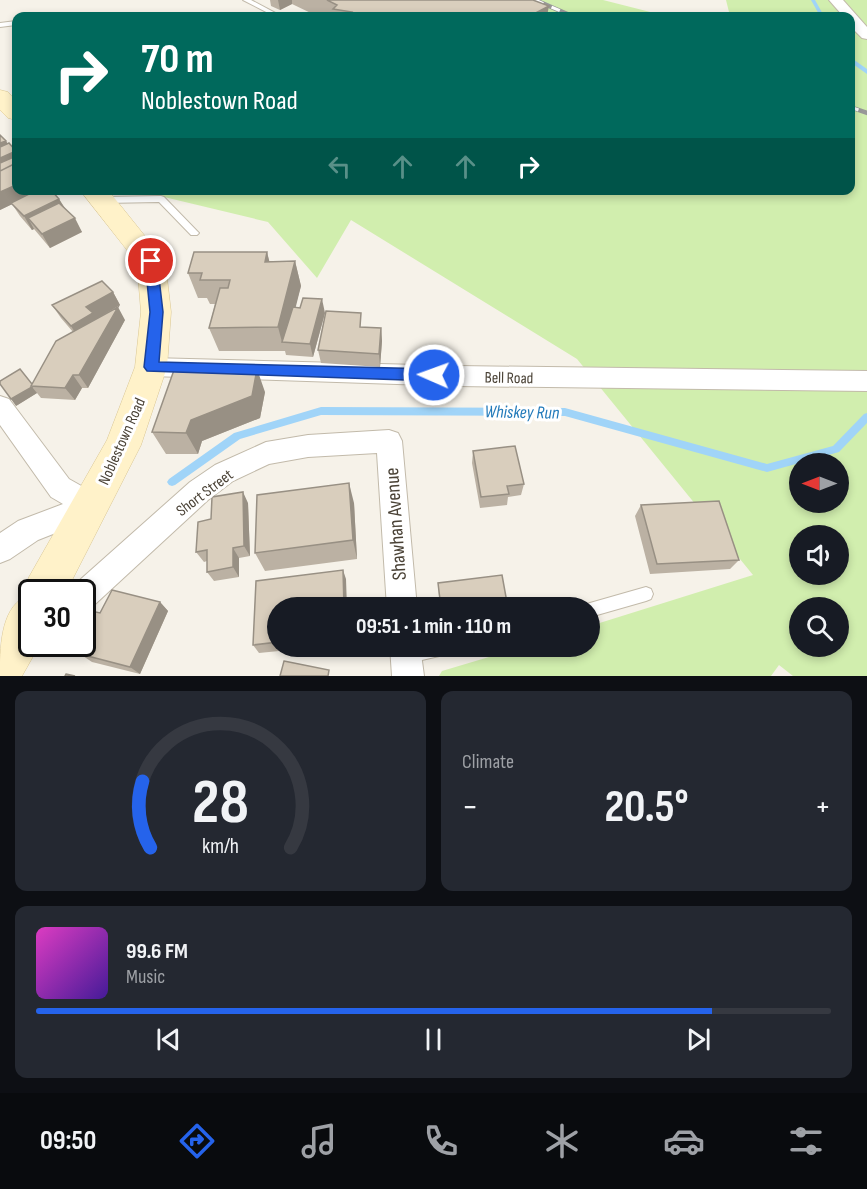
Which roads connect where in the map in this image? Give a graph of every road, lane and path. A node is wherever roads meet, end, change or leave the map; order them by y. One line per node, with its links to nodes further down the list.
1 (246, 0): 3 (lane)
2 (836, 0): 4 (street)
3 (270, 12)
4 (846, 12)
5 (855, 22): 6 (street)
6 (867, 35)
7 (0, 97): 8 (main road)
8 (12, 109)
9 (97, 195): 10 (lane); 11 (main road, Noblestown Road)
10 (194, 233)
11 (152, 367): 12 (street, Bell Road); 15 (main road, Noblestown Road)
12 (867, 381)
13 (0, 406): 15 (street)
14 (389, 441): 18 (street, Short Street); 20 (street, Shawhan Avenue)
15 (91, 506): 16 (street); 17 (main road, Noblestown Road)
16 (0, 549)
17 (51, 579)
18 (96, 584)
19 (646, 594): 21 (lane)
20 (401, 597)
21 (600, 607)
22 (18, 646): 23 (main road)
23 (11, 662)

